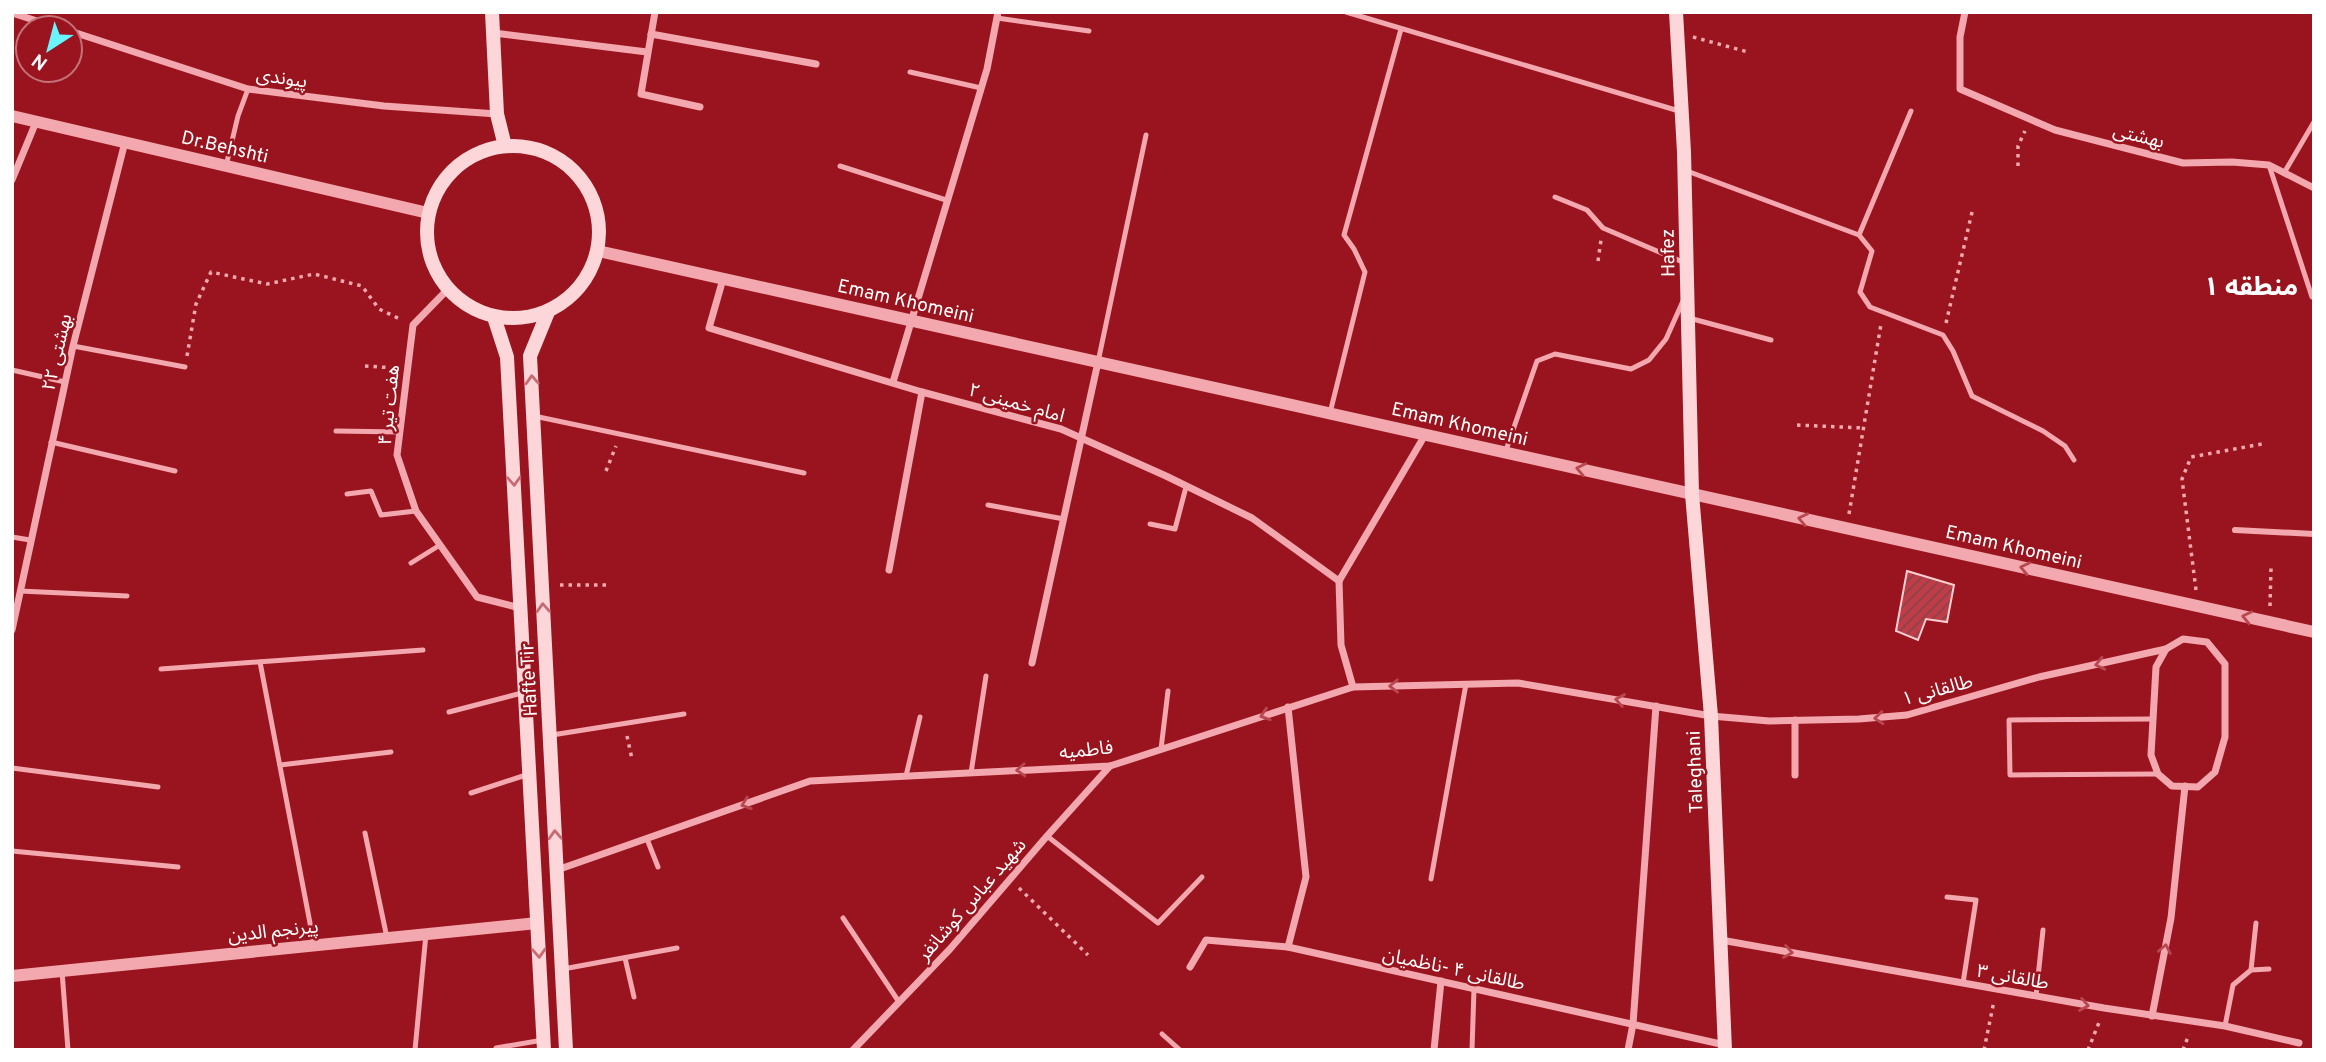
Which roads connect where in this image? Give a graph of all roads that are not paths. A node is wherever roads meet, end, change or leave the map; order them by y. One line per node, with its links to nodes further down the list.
1 (492, 12): 9 (main road)
2 (655, 12): 10 (street)
3 (1346, 12): 7 (lane)
4 (1676, 12): 19 (main road, Hafez)
5 (1965, 12): 27 (street, بهشتی)
6 (998, 15): 8 (lane); 15 (street)
7 (1401, 29): 19 (lane); 56 (lane)
8 (1089, 31)
9 (493, 33): 12 (street); 20 (main road)
10 (651, 34): 12 (street); 13 (street)
11 (84, 36): 16 (street, پیوندی)
12 (647, 52): 17 (street)
13 (816, 64)
14 (909, 72): 15 (lane)
15 (981, 88): 35 (street)
16 (248, 89): 20 (street, پیوندی); 28 (lane)
17 (700, 107)
18 (1911, 111): 37 (lane)
19 (1682, 112): 30 (main road, Hafez)
20 (498, 114): 26 (main road)
21 (12, 116): 22 (street, Dr.Behshti)
22 (36, 122): 25 (street, Dr.Behshti); 32 (street)
23 (2314, 122): 31 (lane)
24 (1146, 135): 50 (lane)
25 (125, 142): 28 (street, Dr.Behshti); 49 (street, بهشتی ۲۲)
26 (505, 146): 36 (main road); 38 (main road)
27 (2269, 165): 31 (street, بهشتی); 43 (lane)
28 (226, 166): 36 (street, Dr.Behshti)
29 (840, 166): 35 (lane)
30 (1684, 169): 37 (lane); 39 (main road, Hafez)
31 (2284, 173): 33 (street, بهشتی)
32 (12, 180)
33 (2314, 188)
34 (1555, 197): 39 (lane)
35 (946, 200): 47 (street)
36 (428, 213): 41 (main road)
37 (1859, 235): 64 (lane)
38 (598, 251): 40 (street, Emam Khomeini); 44 (main road)
39 (1687, 263): 42 (main road, Hafez)
40 (723, 279): 47 (street, Emam Khomeini); 54 (street, امام خمینی ۲)
41 (448, 289): 45 (main road); 59 (street, هفت تیر ۴)
42 (1687, 292): 46 (main road, Hafez); 63 (lane)
43 (2312, 297)
44 (548, 312): 45 (main road); 57 (main road, Hafte Tir, one-way to 44)
45 (494, 317): 84 (main road, Hafte Tir, one-way to 84)
46 (1688, 318): 48 (lane); 69 (main road, Hafez)
47 (911, 321): 50 (street, Emam Khomeini); 54 (street)
48 (1770, 340)
49 (73, 346): 51 (lane); 53 (street, بهشتی ۲۲)
50 (1098, 362): 56 (street, Emam Khomeini); 61 (street)
51 (185, 367)
52 (12, 370): 53 (lane)
53 (65, 382): 62 (street, بهشتی ۲۲)
54 (893, 382): 55 (street, امام خمینی ۲)
55 (922, 392): 61 (street, امام خمینی ۲); 80 (street)
56 (1330, 414): 60 (street, Emam Khomeini)
57 (534, 416): 66 (lane); 105 (main road, Hafte Tir, one-way to 57)
58 (336, 431): 59 (lane)
59 (400, 432): 71 (street, هفت تیر ۴)
60 (1425, 435): 63 (street, Emam Khomeini); 81 (street)
61 (1081, 439): 67 (street, امام خمینی ۲); 72 (street)
62 (51, 442): 65 (lane); 77 (street, بهشتی ۲۲)
63 (1505, 453): 69 (street, Emam Khomeini, one-way to 63)
64 (2074, 460)
65 (174, 471)
66 (804, 473)
67 (1186, 487): 73 (lane); 81 (street, امام خمینی ۲)
68 (347, 494): 71 (lane)
69 (1692, 494): 86 (street, Emam Khomeini, one-way to 69); 101 (main road, Taleghani)
70 (988, 505): 72 (lane)
71 (416, 511): 78 (street, هفت تیر ۴)
72 (1063, 519): 90 (street)
73 (1150, 524)
74 (2235, 530): 75 (street)
75 (2314, 534)
76 (12, 537): 77 (lane)
77 (30, 540): 82 (street, بهشتی ۲۲)
78 (440, 545): 79 (lane); 84 (street, هفت تیر ۴)
79 (411, 563)
80 (889, 570)
81 (1339, 581): 94 (street)
82 (20, 591): 83 (lane); 85 (street, بهشتی ۲۲)
83 (127, 596)
84 (520, 608): 96 (main road, Hafte Tir)
85 (12, 630)
86 (2314, 632)
87 (2166, 649): 103 (street); 104 (street, طالقانی ۱, one-way to 104); 116 (street, طالقانی ۱)
88 (423, 650): 89 (lane)
89 (260, 662): 91 (lane); 108 (lane)
90 (1032, 663)
91 (161, 669)
92 (986, 676): 111 (lane)
93 (1466, 684): 94 (street, فاطمیه, one-way to 94); 97 (street, طالقانی ۱, one-way to 93); 127 (lane)
94 (1353, 687): 98 (street, فاطمیه)
95 (1168, 691): 106 (lane)
96 (525, 692): 99 (lane); 112 (main road, Hafte Tir)
97 (1656, 706): 101 (street, طالقانی ۱); 154 (street)
98 (1288, 707): 106 (street, فاطمیه, one-way to 106); 138 (street)
99 (449, 712)
100 (684, 714): 105 (lane)
101 (1711, 716): 104 (street, طالقانی ۱); 136 (main road, Taleghani)
102 (920, 717): 115 (lane)
103 (2153, 719): 113 (street); 113 (lane)
104 (1795, 720): 114 (street)
105 (550, 735): 125 (main road, Hafte Tir, one-way to 105)
106 (1161, 749): 109 (street, فاطمیه)
107 (391, 752): 108 (lane)
108 (280, 765): 137 (lane)
109 (1110, 766): 111 (street, فاطمیه, one-way to 111); 120 (street, شهید عباس کوشانفر)
110 (12, 768): 117 (lane)
111 (971, 773): 115 (street, فاطمیه)
112 (529, 774): 118 (lane); 131 (main road, Hafte Tir)
113 (2158, 774): 116 (street)
114 (1794, 775)
115 (906, 776): 121 (street, فاطمیه, one-way to 121)
116 (2185, 786): 153 (street, one-way to 116)
117 (158, 787)
118 (471, 793)
119 (365, 833): 135 (lane)
120 (1046, 836): 126 (lane); 152 (street, شهید عباس کوشانفر)
121 (646, 839): 124 (lane); 125 (street, فاطمیه)
122 (12, 851): 123 (lane)
123 (178, 867)
124 (658, 867)
125 (557, 870): 130 (main road, Hafte Tir)
126 (1202, 877)
127 (1431, 879)
128 (1947, 897): 148 (lane)
129 (843, 918): 152 (lane)
130 (559, 920): 131 (main road); 143 (main road, Hafte Tir)
131 (537, 922): 134 (street, پیرنجم الدین); 158 (main road, Hafte Tir, one-way to 158)
132 (2256, 923): 144 (lane)
133 (2043, 930): 150 (lane)
134 (426, 934): 135 (street, پیرنجم الدین); 162 (lane)
135 (387, 938): 137 (street, پیرنجم الدین)
136 (1721, 940): 148 (street, طالقانی ۳, one-way to 148); 159 (main road, Taleghani)
137 (314, 945): 145 (street, پیرنجم الدین)
138 (1288, 947): 141 (street, طالقانی ۴ -ناظمیان); 147 (street, طالقانی ۴ -ناظمیان)
139 (677, 948): 140 (lane)
140 (625, 958): 143 (lane); 151 (lane)
141 (1190, 967)
142 (2269, 969): 144 (lane)
143 (562, 970): 163 (main road, Hafte Tir)
144 (2251, 970): 155 (lane)
145 (62, 971): 146 (street, پیرنجم الدین); 161 (lane)
146 (12, 976)
147 (1441, 981): 149 (street, طالقانی ۴ -ناظمیان); 166 (street)
148 (1963, 983): 150 (street, طالقانی ۳)
149 (1475, 989): 154 (street, طالقانی ۴ -ناظمیان); 167 (lane)
150 (2035, 996): 153 (street, طالقانی ۳, one-way to 153)
151 (634, 998)
152 (900, 1002): 164 (street, شهید عباس کوشانفر)
153 (2152, 1016): 155 (street, طالقانی ۳)
154 (1633, 1024): 159 (street, طالقانی ۴ -ناظمیان); 168 (street)
155 (2225, 1027): 157 (street, طالقانی ۳)
156 (1163, 1034): 165 (lane)
157 (2299, 1044)
158 (543, 1045): 160 (lane)
159 (1725, 1047)
160 (496, 1048)
161 (68, 1050)
162 (415, 1050)
163 (566, 1050)
164 (853, 1050)
165 (1180, 1050)
166 (1434, 1050)
167 (1472, 1050)
168 (1628, 1050)

